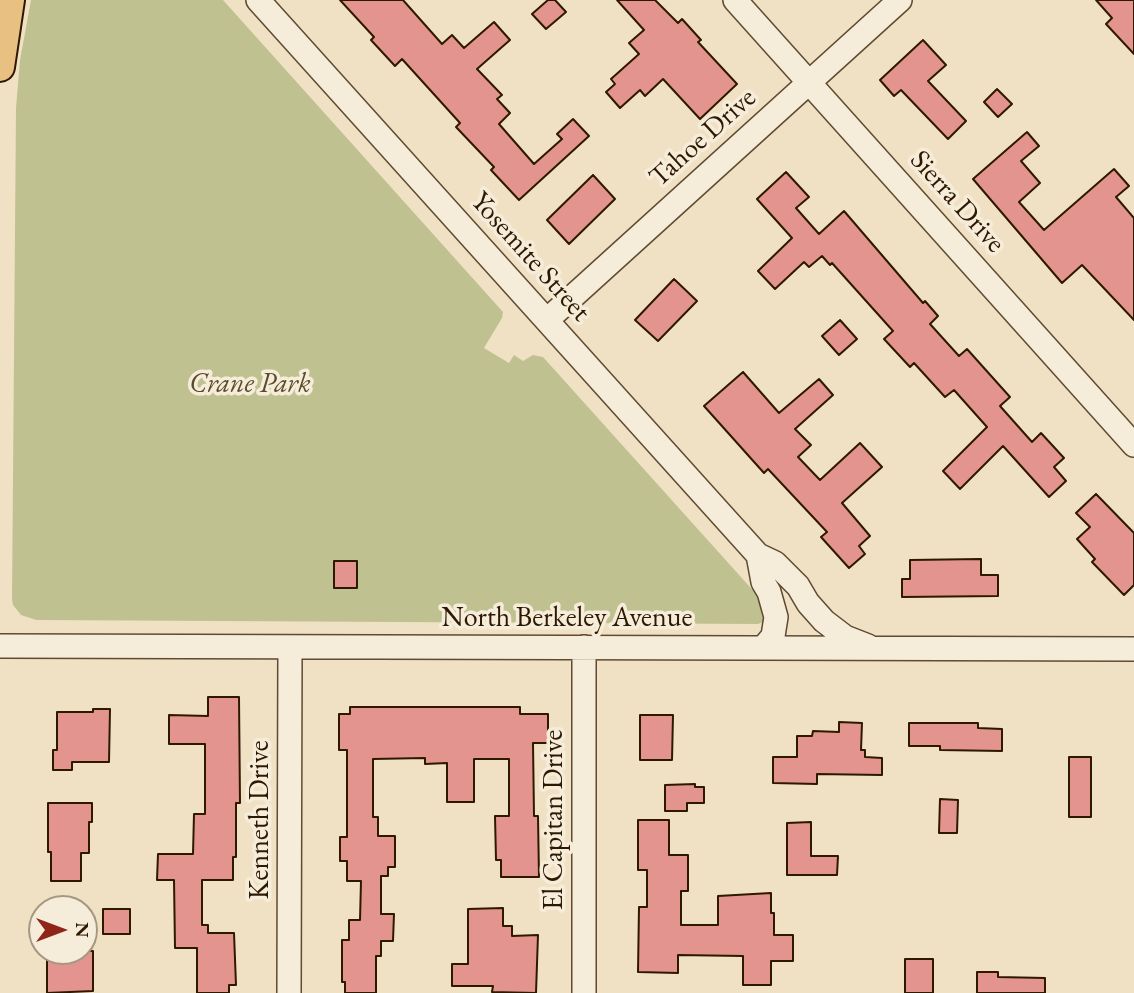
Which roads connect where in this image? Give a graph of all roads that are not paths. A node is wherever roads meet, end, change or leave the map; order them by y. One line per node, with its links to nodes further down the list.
1 (10, 0): 5 (main road)
2 (258, 0): 7 (street, Yosemite Street)
3 (735, 0): 6 (street, Sierra Drive)
4 (900, 0): 6 (street, Tahoe Drive)
5 (0, 67)
6 (809, 82): 7 (street, Tahoe Drive); 8 (street, Sierra Drive)
7 (547, 320): 9 (street, Yosemite Street)
8 (1134, 444)
9 (758, 555): 13 (street, Yosemite Street); 14 (street, Yosemite Street)
10 (0, 646): 12 (street, North Berkeley Avenue)
11 (584, 647): 12 (street, North Berkeley Avenue); 13 (street, North Berkeley Avenue); 17 (street, El Capitan Drive)
12 (290, 648): 16 (street, Kenneth Drive)
13 (763, 648): 14 (street, North Berkeley Avenue)
14 (874, 649): 15 (street, North Berkeley Avenue)
15 (1134, 649)
16 (289, 993)
17 (584, 993)

